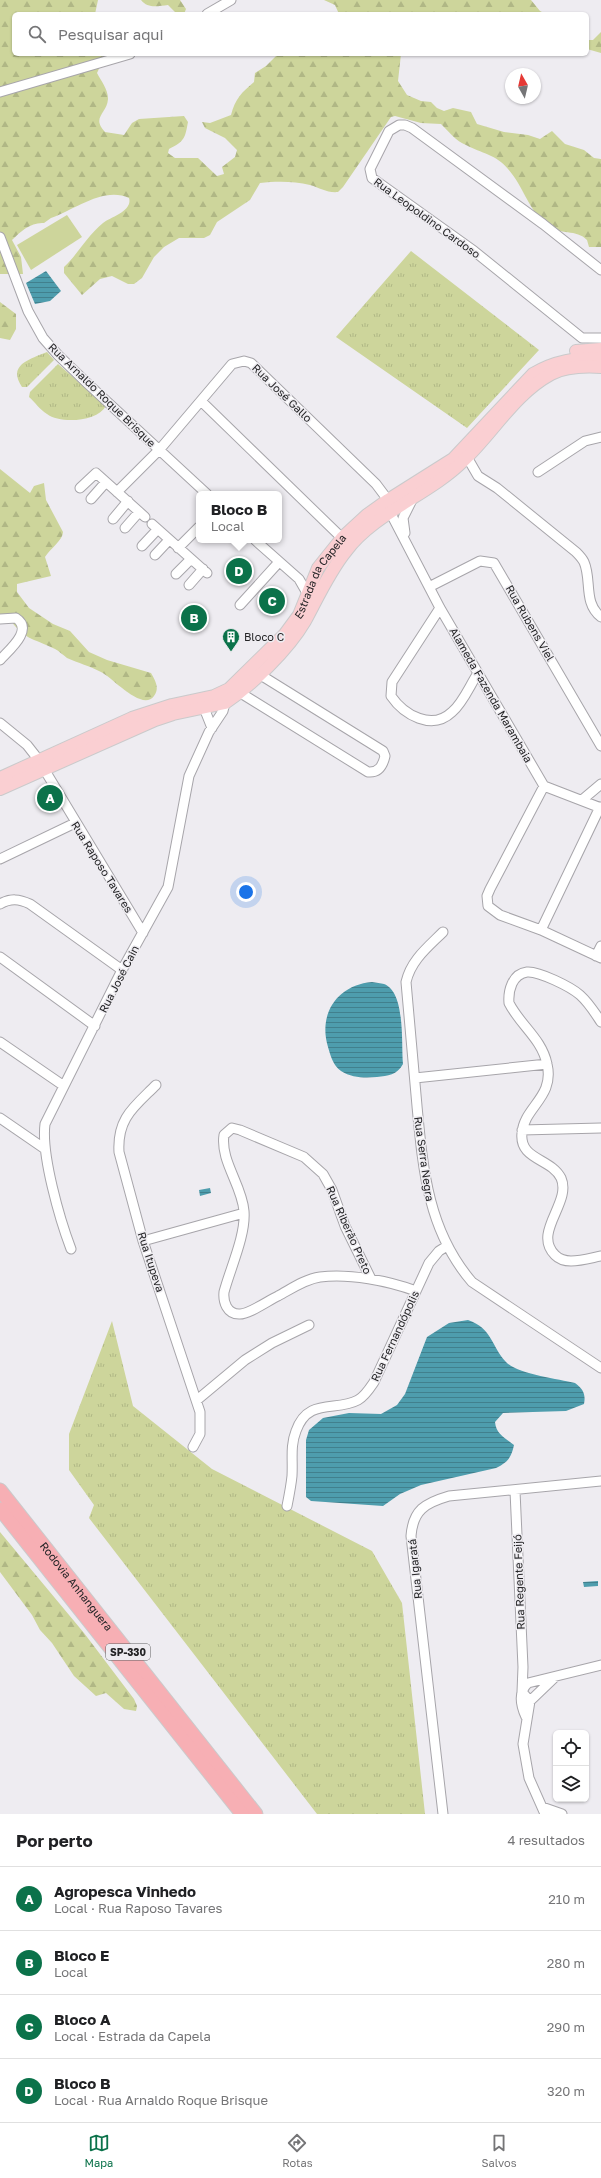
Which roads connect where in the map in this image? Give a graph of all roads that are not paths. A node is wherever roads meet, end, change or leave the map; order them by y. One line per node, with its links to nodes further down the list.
1 (231, 0): 2 (street)
2 (210, 12)
3 (123, 56): 4 (street)
4 (0, 92)
5 (0, 237): 16 (street, Rua Arnaldo Roque Brisque)
6 (601, 270): 7 (street, Rua Leopoldino Cardoso)
7 (582, 338): 8 (street); 10 (street)
8 (601, 338)
9 (601, 349): 10 (main road)
10 (573, 351): 12 (main road)
11 (601, 358): 12 (main road, Estrada da Capela)
12 (553, 364): 25 (main road, Estrada da Capela)
13 (601, 367): 17 (main road, Estrada da Capela)
14 (201, 401): 16 (street, Rua José Gallo); 25 (street, Rua José Gallo); 31 (street)
15 (601, 437): 18 (street)
16 (160, 449): 21 (street, Rua Arnaldo Roque Brisque); 22 (street, Rua José Gallo)
17 (467, 457): 23 (main road, Estrada da Capela); 48 (street)
18 (538, 472)
19 (106, 482): 20 (street); 22 (street); 24 (street)
20 (80, 488)
21 (204, 491)
22 (117, 492): 26 (street)
23 (414, 496): 27 (main road, Estrada da Capela); 36 (street, Alameda Fazenda Marambaia)
24 (91, 499)
25 (388, 500): 31 (main road, Estrada da Capela)
26 (128, 501): 28 (street); 29 (street)
27 (390, 512): 36 (street, Alameda Fazenda Marambaia); 42 (main road, Estrada da Capela)
28 (113, 518)
29 (125, 528)
30 (196, 530): 35 (street)
31 (342, 538): 42 (main road, Estrada da Capela)
32 (169, 540): 34 (street); 35 (street); 37 (street)
33 (259, 543): 39 (street)
34 (142, 546)
35 (178, 548): 38 (street)
36 (410, 549): 44 (street, Alameda Fazenda Marambaia)
37 (155, 555)
38 (191, 559): 40 (street); 43 (street)
39 (279, 562): 41 (street); 46 (street)
40 (176, 574)
41 (300, 579): 42 (street); 45 (street)
42 (318, 582): 45 (main road, Estrada da Capela)
43 (189, 585)
44 (429, 587): 47 (street, Alameda Fazenda Marambaia); 59 (street, Rua Rubens Viel)
45 (312, 596): 52 (main road, Estrada da Capela); 55 (main road, Estrada da Capela)
46 (240, 605)
47 (440, 608): 51 (street, Alameda Fazenda Marambaia); 51 (street)
48 (601, 617)
49 (0, 619): 50 (street)
50 (0, 660)
51 (478, 673): 64 (street, Alameda Fazenda Marambaia)
52 (259, 674): 53 (main road, Estrada da Capela); 53 (street)
53 (239, 692): 54 (main road, Estrada da Capela)
54 (225, 703): 55 (main road, Estrada da Capela); 56 (street, Rua José Cain)
55 (206, 708): 56 (street); 58 (street); 60 (main road, Estrada da Capela); 61 (main road, Estrada da Capela)
56 (218, 720): 58 (street, Rua José Cain)
57 (0, 723): 60 (street, Rua Raposo Tavares)
58 (212, 728): 73 (street, Rua José Cain)
59 (601, 746)
60 (38, 759): 61 (street, Rua Raposo Tavares); 62 (main road, Estrada da Capela)
61 (44, 771): 65 (main road, Estrada da Capela); 68 (street, Rua Raposo Tavares)
62 (0, 778)
63 (601, 784): 66 (street)
64 (544, 786): 66 (street); 71 (street)
65 (0, 789)
66 (582, 800): 67 (street)
67 (600, 807): 71 (street)
68 (75, 823): 69 (street); 73 (street, Rua Raposo Tavares)
69 (0, 859)
70 (0, 904): 77 (street)
71 (541, 930): 76 (street)
72 (443, 932): 82 (street, Rua Serra Negra)
73 (143, 933): 77 (street, Rua José Cain)
74 (601, 946): 76 (street)
75 (0, 957): 79 (street)
76 (598, 957)
77 (122, 970): 79 (street, Rua José Cain)
78 (601, 1022): 81 (street)
79 (95, 1026): 84 (street, Rua José Cain)
80 (0, 1042): 84 (street)
81 (547, 1064): 82 (street); 87 (street)
82 (414, 1078): 91 (street, Rua Serra Negra)
83 (156, 1085): 90 (street, Rua Itupeva)
84 (64, 1086): 88 (street, Rua José Cain)
85 (0, 1118): 88 (street)
86 (601, 1128): 87 (street)
87 (522, 1130): 93 (street)
88 (45, 1149): 92 (street, Rua José Cain)
89 (244, 1213): 90 (street); 94 (street, Rua Riberão Preto); 94 (street, Rua Riberão Preto)
90 (143, 1242): 98 (street, Rua Itupeva)
91 (447, 1246): 95 (street, Rua Fernandópolis); 97 (street, Rua Serra Negra)
92 (72, 1249)
93 (601, 1256)
94 (371, 1279): 95 (street, Rua Riberão Preto)
95 (416, 1291): 103 (street, Rua Fernandópolis)
96 (309, 1325): 98 (street)
97 (601, 1368)
98 (197, 1400): 99 (street, Rua Itupeva)
99 (193, 1447)
100 (601, 1481): 102 (street, Rua Igaratá)
101 (0, 1490): 115 (highway, Rodovia Anhanguera / SP-330)
102 (515, 1491): 106 (street, Rua Regente Feijó); 116 (street, Rua Igaratá)
103 (287, 1506)
104 (0, 1509): 114 (highway, Rodovia Anhanguera / SP-330)
105 (601, 1664): 107 (street)
106 (523, 1674): 108 (street); 110 (street, Rua Regente Feijó)
107 (554, 1678): 108 (street); 109 (street)
108 (532, 1682): 109 (street); 110 (street)
109 (539, 1690): 111 (street)
110 (522, 1692): 111 (street); 112 (street, Rua Regente Feijó)
111 (530, 1700): 112 (street)
112 (526, 1718): 113 (street)
113 (543, 1811): 117 (street)
114 (242, 1814)
115 (256, 1814)
116 (443, 1814)
117 (562, 1814)

